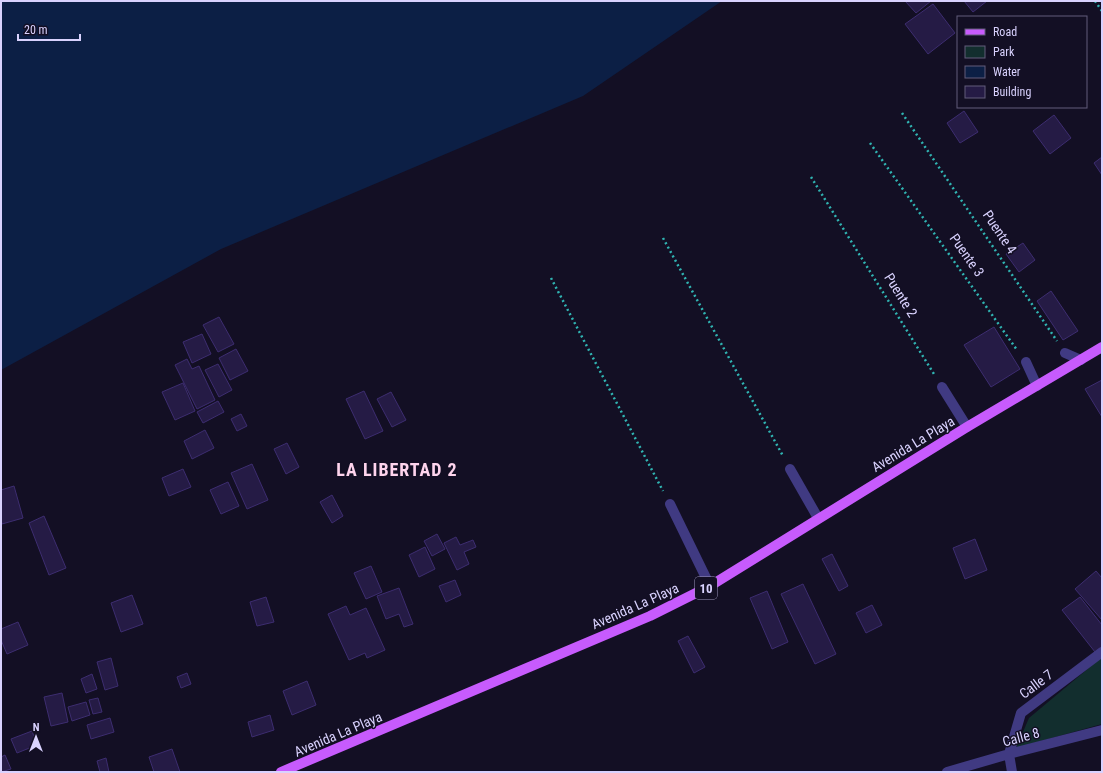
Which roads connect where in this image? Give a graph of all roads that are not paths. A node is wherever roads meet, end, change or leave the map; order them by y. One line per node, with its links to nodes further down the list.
1 (1102, 347): 3 (main road, Avenida La Playa / 10)
2 (1065, 353): 3 (street)
3 (1081, 360): 5 (main road, Avenida La Playa / 10)
4 (1026, 362): 5 (street)
5 (1036, 386): 7 (main road, Avenida La Playa / 10)
6 (942, 387): 7 (street)
7 (967, 427): 10 (main road, Avenida La Playa / 10)
8 (790, 469): 10 (street)
9 (670, 504): 11 (street)
10 (818, 518): 11 (main road, Avenida La Playa / 10)
11 (710, 586): 15 (main road, Avenida La Playa / 10)
12 (1102, 652): 14 (street, Calle 7)
13 (1102, 730): 14 (street, Calle 8)
14 (1008, 754): 17 (street, Calle 8); 18 (street)
15 (294, 770): 16 (main road, Avenida La Playa / 10)
16 (281, 772)
17 (947, 772)
18 (1012, 772)

